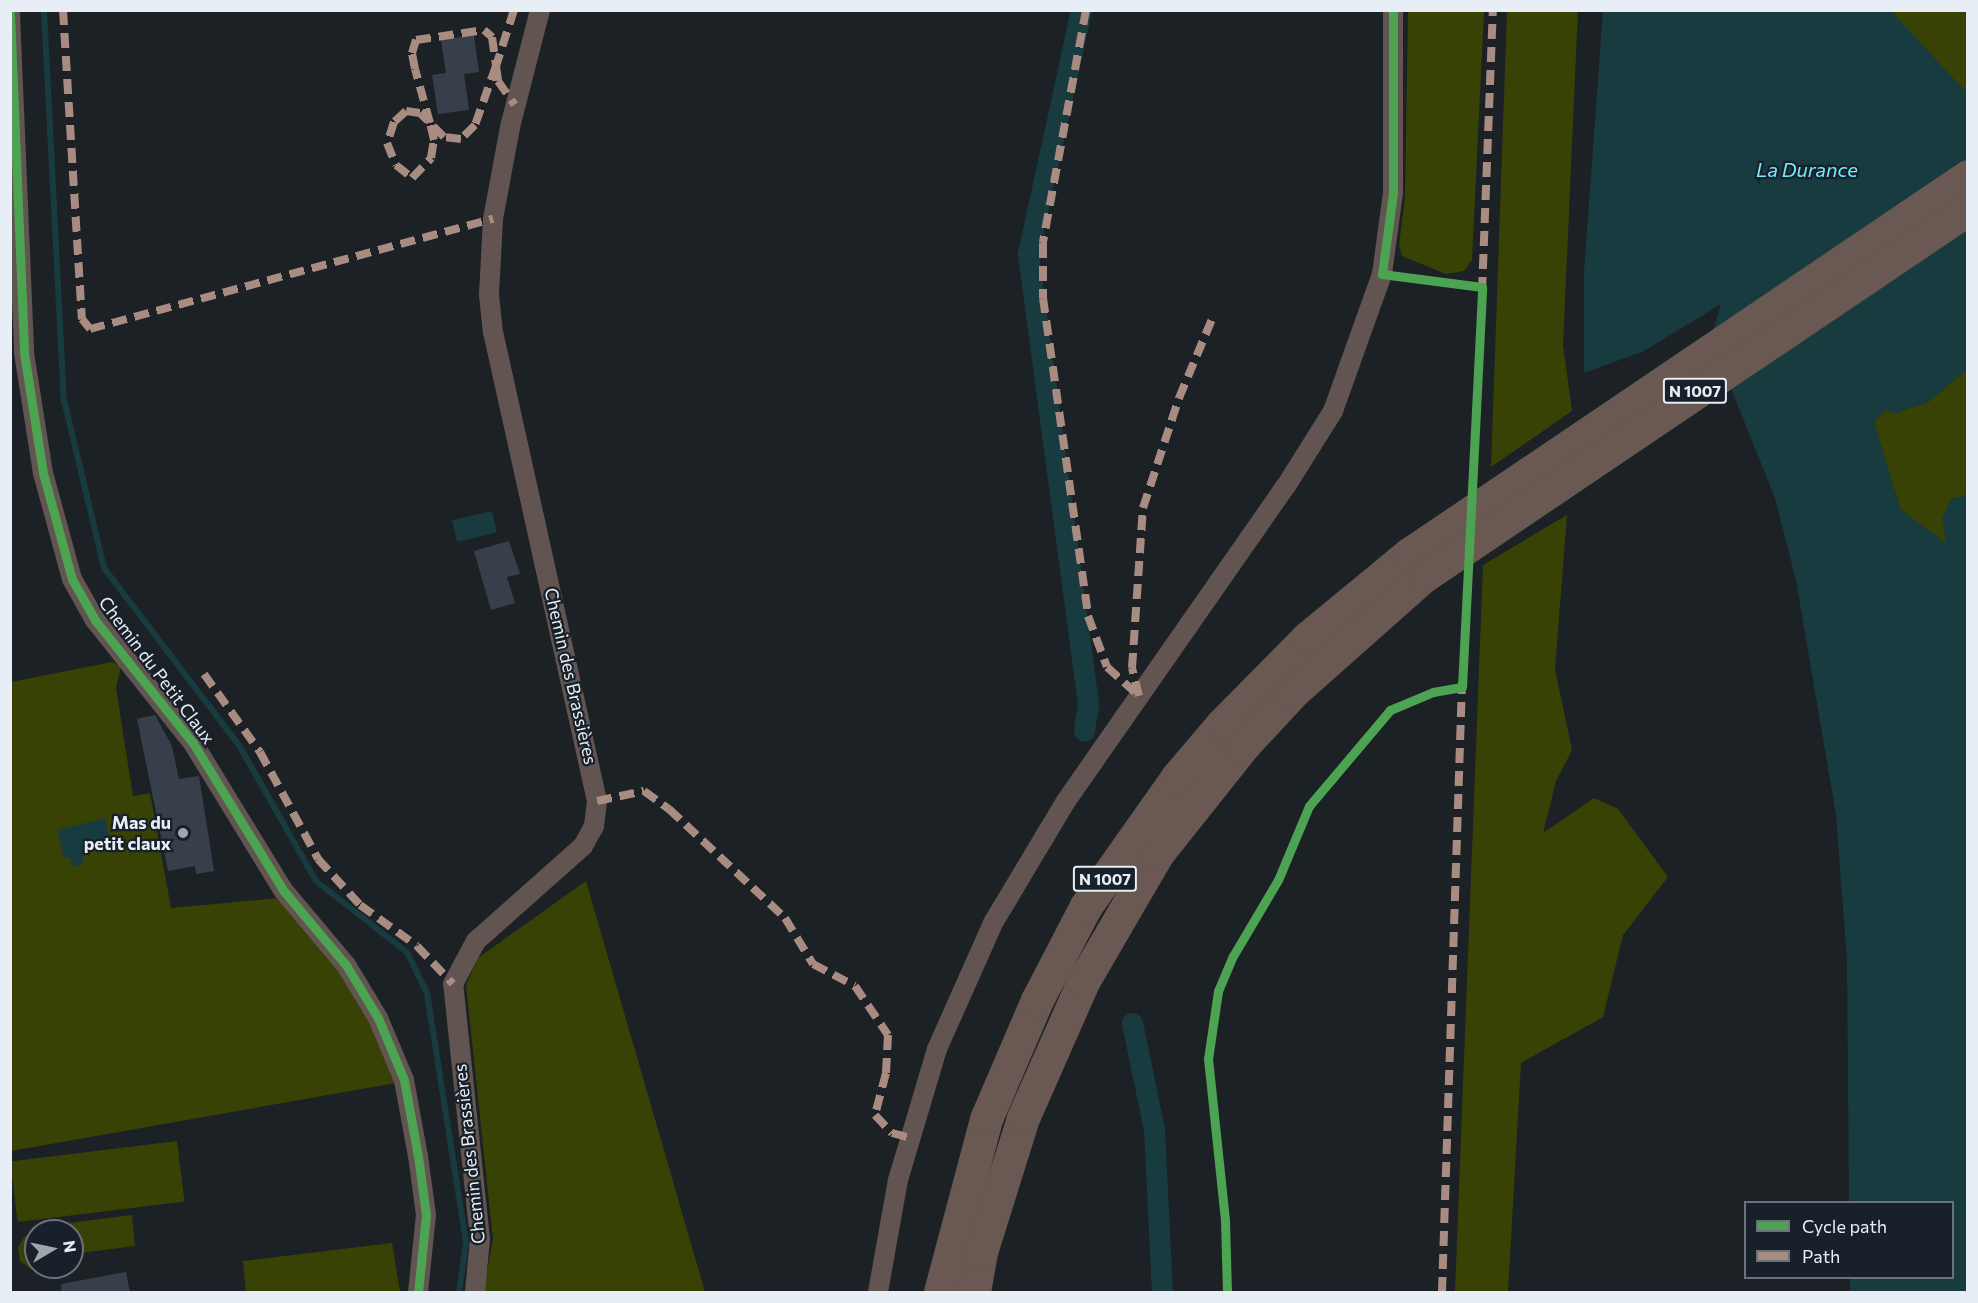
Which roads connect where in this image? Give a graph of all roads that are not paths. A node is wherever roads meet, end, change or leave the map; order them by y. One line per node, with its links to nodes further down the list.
1 (540, 10): 8 (street, Chemin des Brassières)
2 (1393, 10): 9 (street)
3 (10, 14): 7 (street, Chemin du Petit Claux)
4 (1968, 176): 6 (highway, N 1007)
5 (1968, 209): 6 (highway, N 1007)
6 (1417, 565): 10 (highway, N 1007); 11 (highway, N 1007)
7 (418, 1293)
8 (476, 1293)
9 (878, 1293)
10 (940, 1293)
11 (974, 1293)

